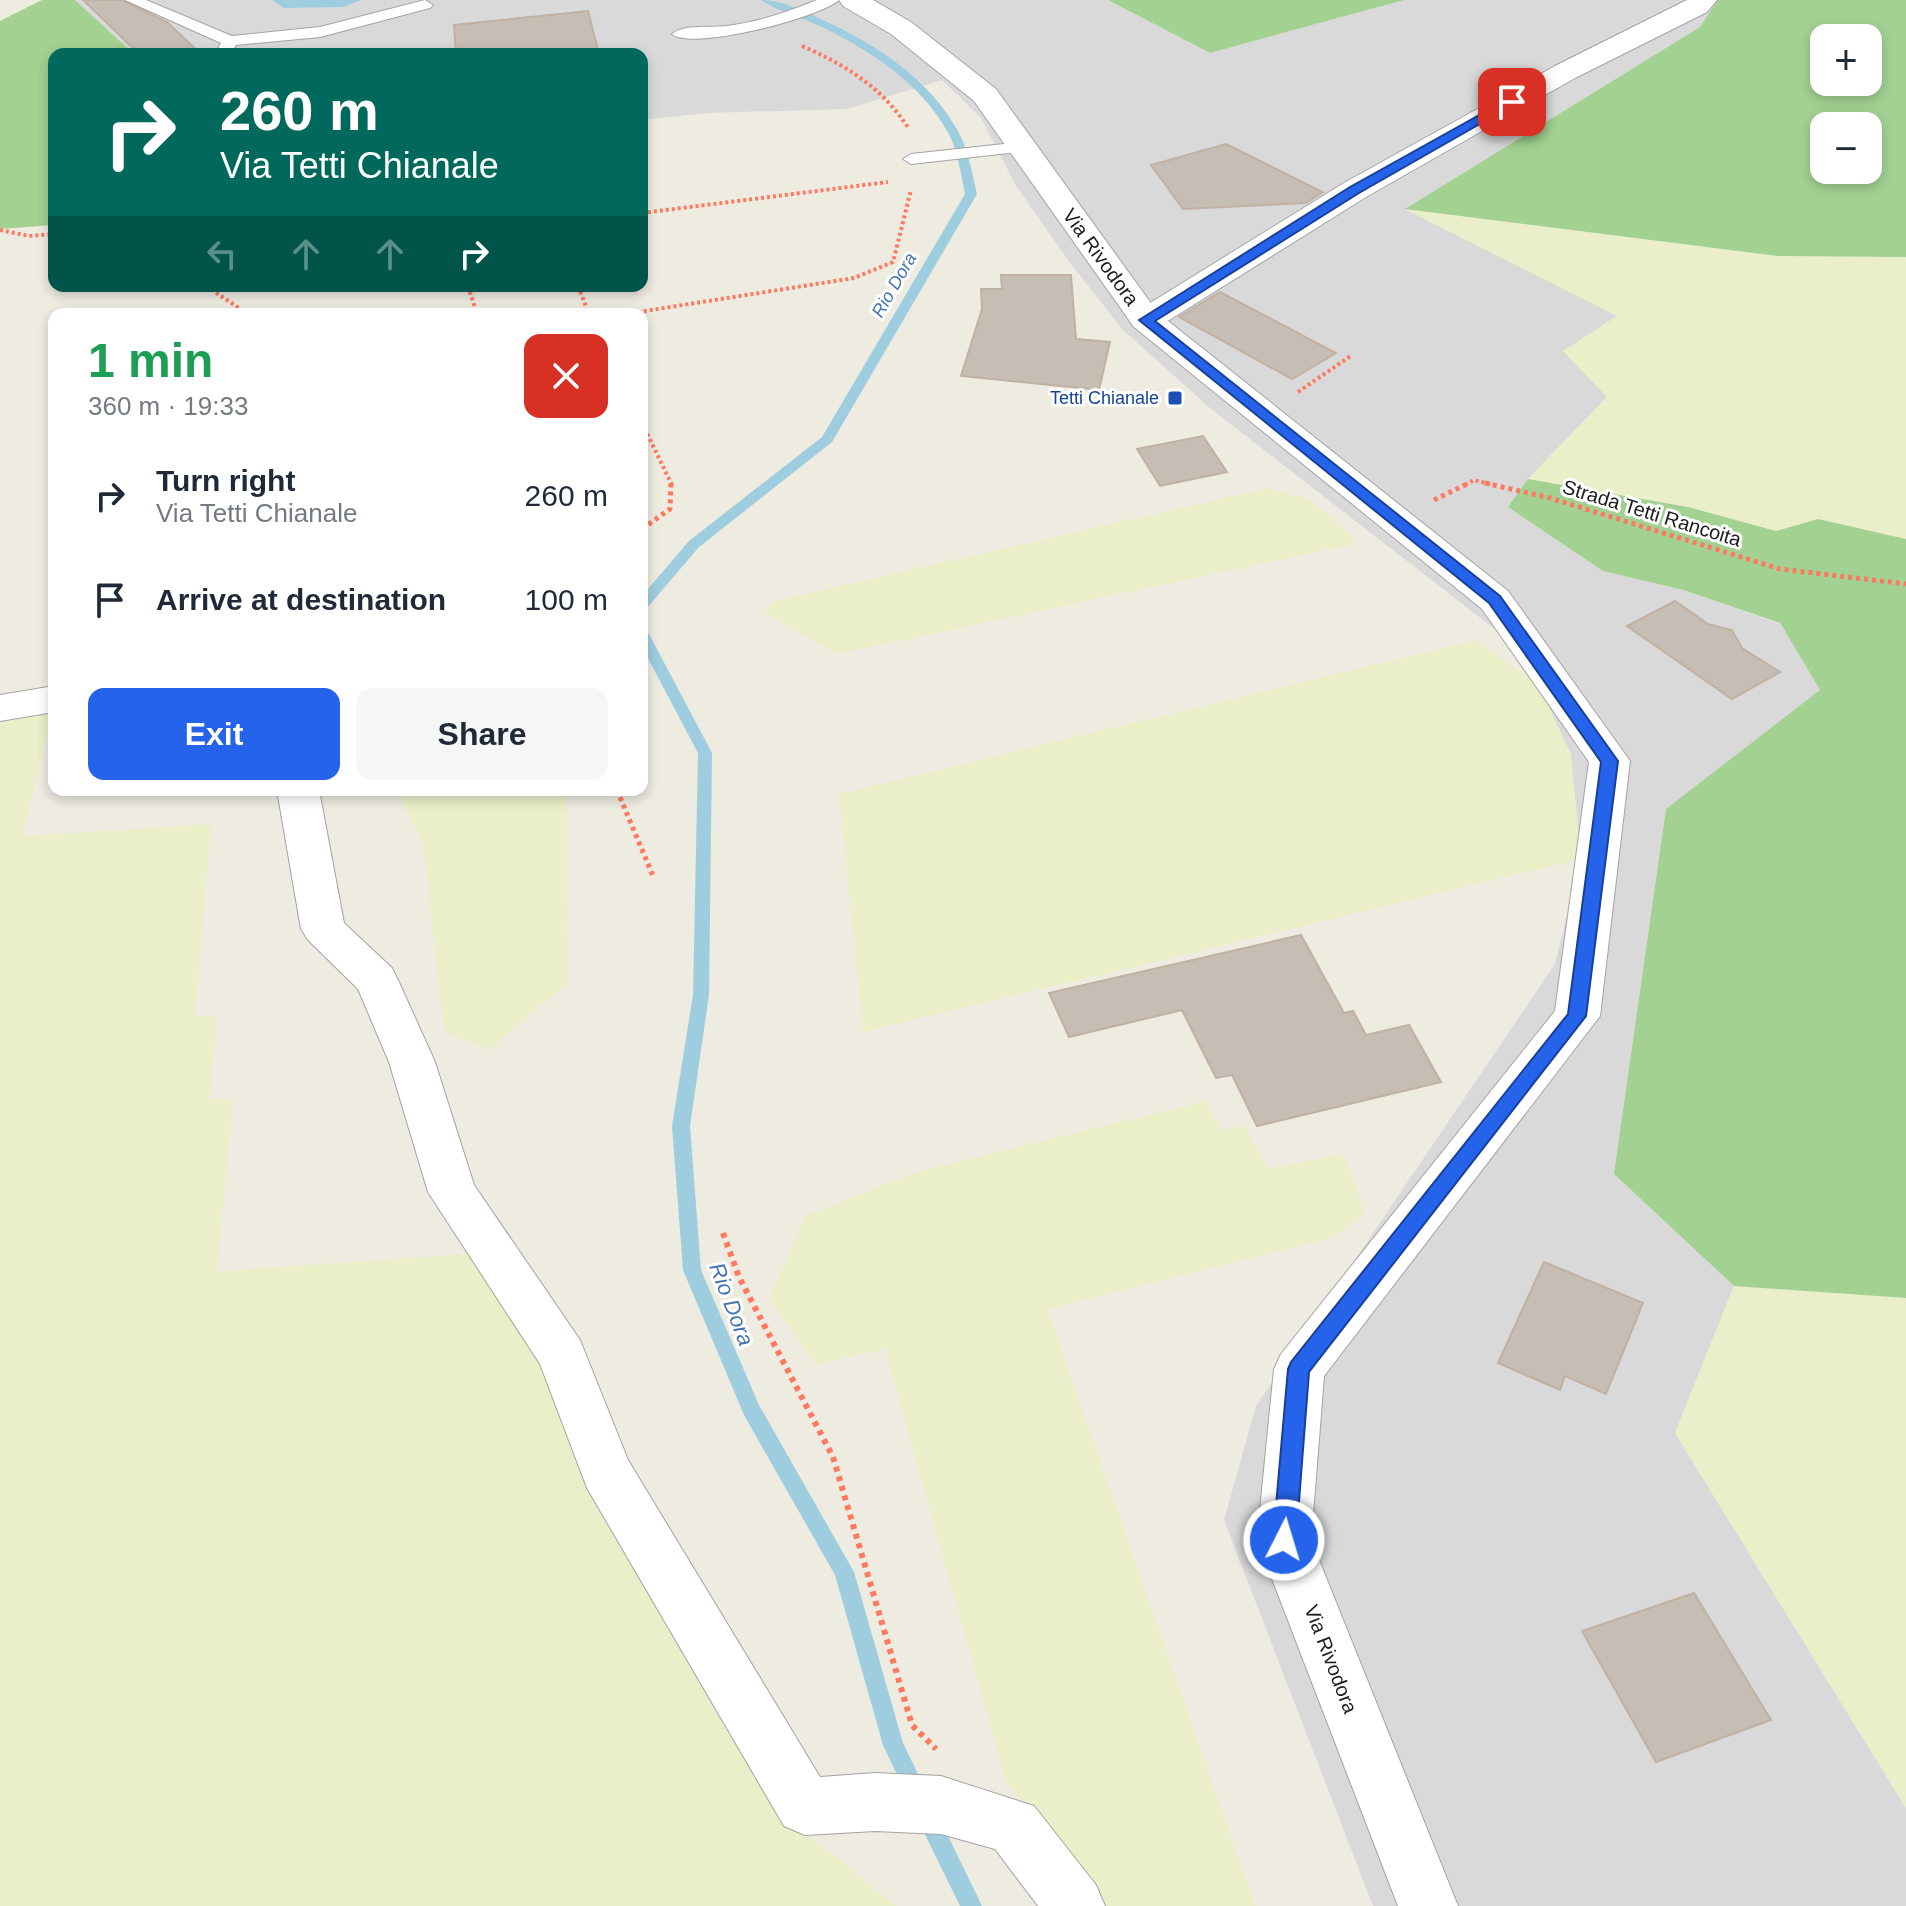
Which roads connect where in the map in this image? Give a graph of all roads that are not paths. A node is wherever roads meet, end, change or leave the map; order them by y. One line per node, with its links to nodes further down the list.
1 (133, 0): 7 (lane)
2 (831, 0): 6 (lane)
3 (853, 0): 8 (street, Via Rivodora)
4 (1703, 0): 10 (street)
5 (425, 5): 7 (lane)
6 (680, 34)
7 (226, 48)
8 (1022, 147): 9 (lane); 10 (street, Via Rivodora)
9 (911, 159)
10 (1146, 320): 15 (street, Via Rivodora)
11 (48, 700): 12 (street)
12 (0, 708)
13 (299, 796): 14 (street)
14 (1075, 1906)
15 (1428, 1906)

